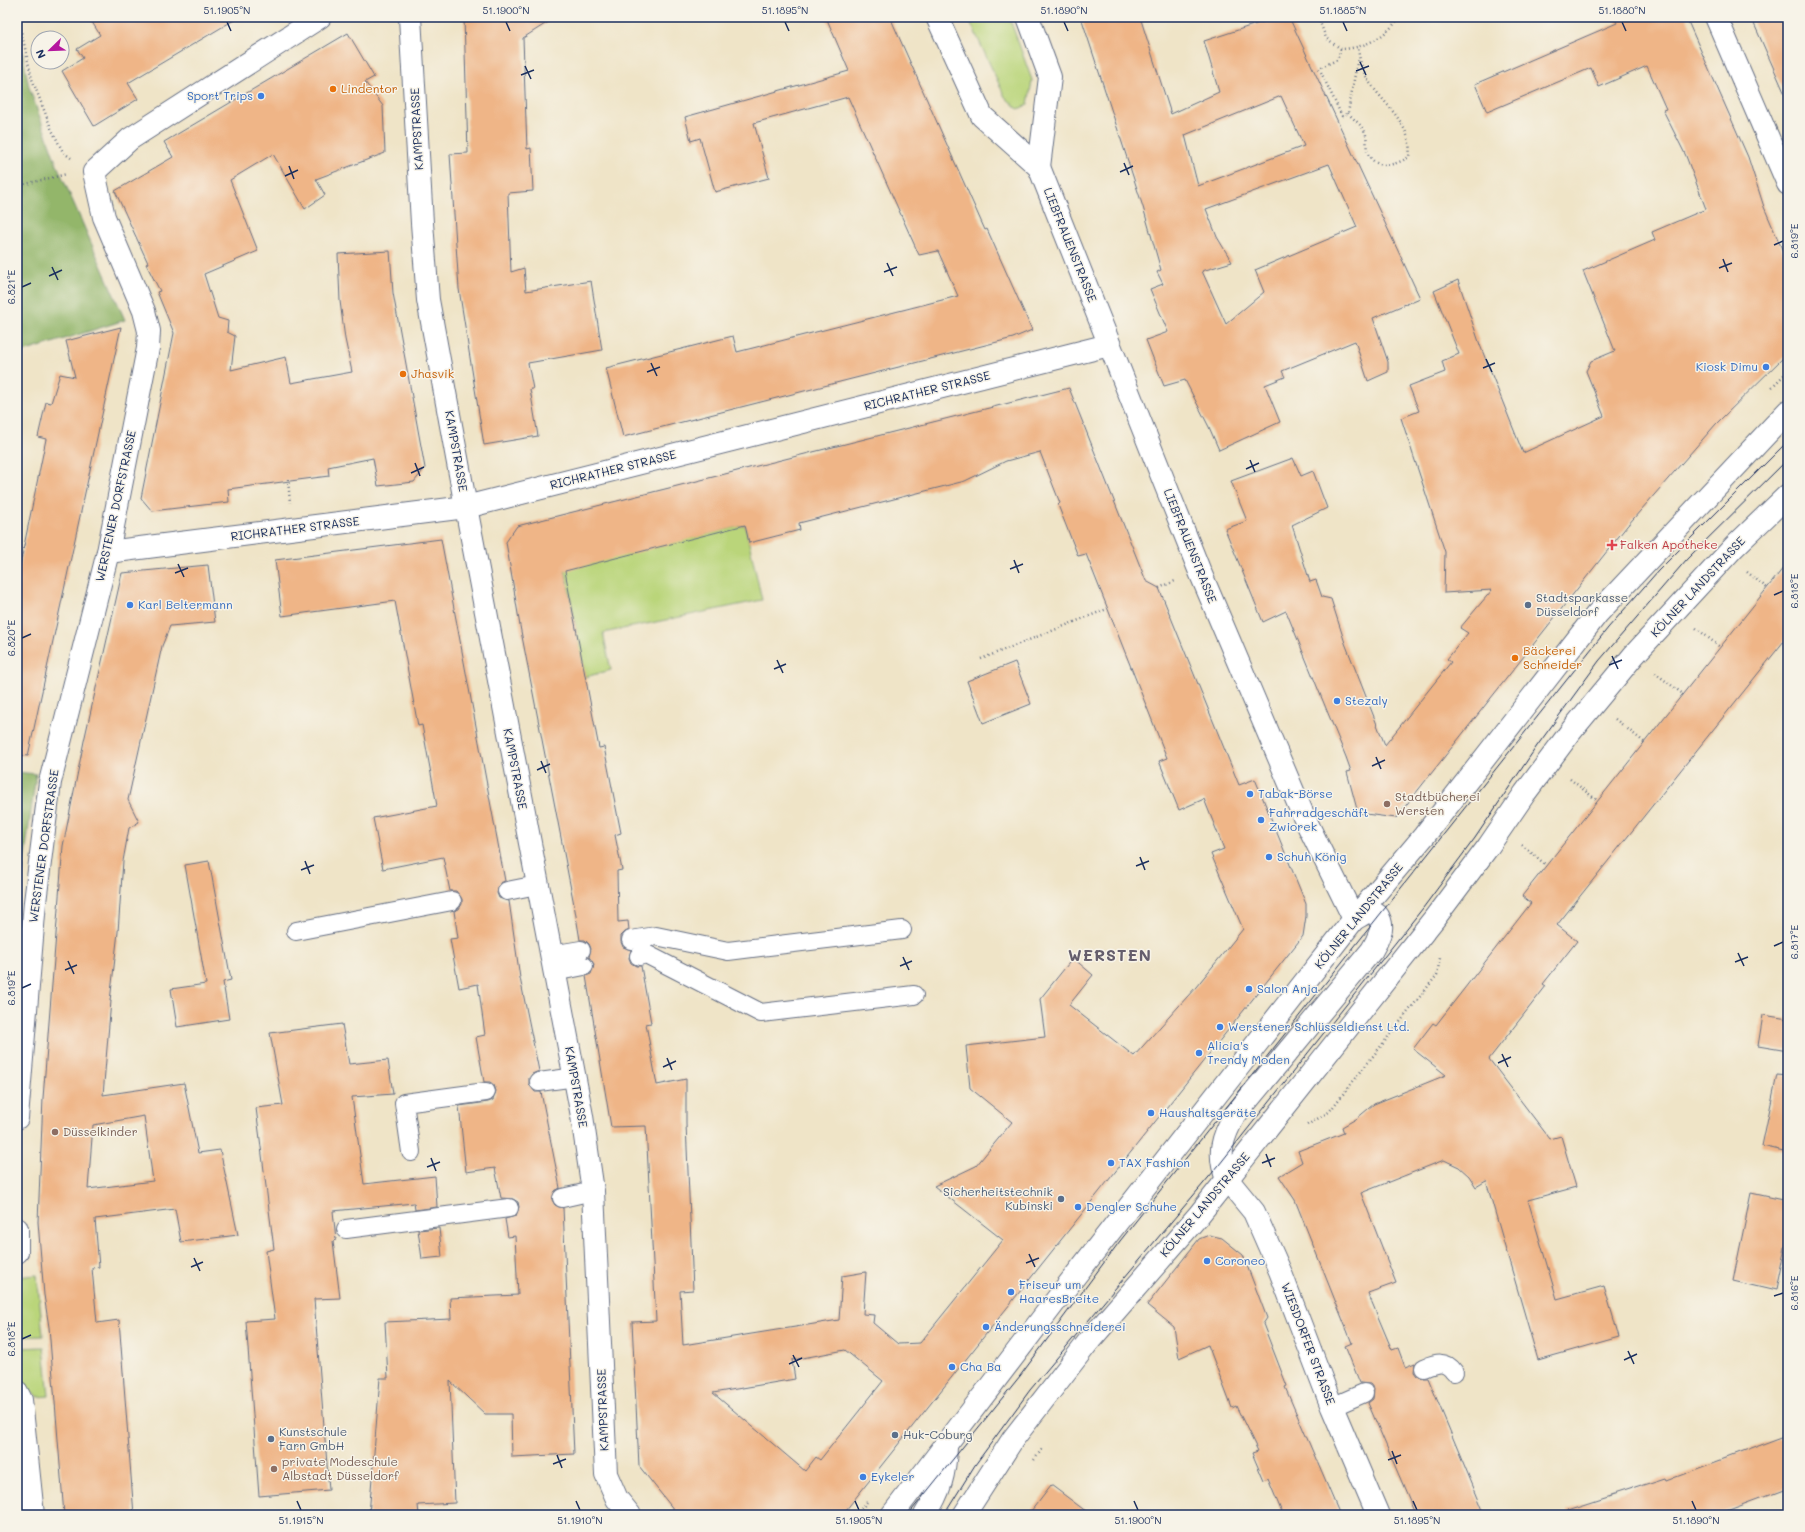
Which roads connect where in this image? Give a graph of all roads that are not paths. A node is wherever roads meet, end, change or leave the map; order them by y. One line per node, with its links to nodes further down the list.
1 (320, 17): 12 (street, WERSTENER DORFSTRASSE)
2 (410, 17): 11 (street, KAMPSTRASSE)
3 (937, 17): 6 (street, LIEBFRAUENSTRASSE)
4 (1028, 17): 6 (street, LIEBFRAUENSTRASSE)
5 (1716, 17): 7 (street)
6 (1039, 167): 8 (street, LIEBFRAUENSTRASSE)
7 (1788, 184)
8 (1109, 345): 11 (street, RICHRATHER STRASSE); 16 (street, LIEBFRAUENSTRASSE)
9 (1788, 411): 16 (street, KÖLNER LANDSTRASSE)
10 (1788, 495): 27 (street, KÖLNER LANDSTRASSE)
11 (466, 507): 12 (street, RICHRATHER STRASSE); 13 (street, KAMPSTRASSE)
12 (108, 552): 25 (street, WERSTENER DORFSTRASSE)
13 (538, 885): 14 (lane); 20 (street, KAMPSTRASSE)
14 (507, 891)
15 (452, 901): 17 (lane)
16 (1354, 919): 27 (street); 39 (street, KÖLNER LANDSTRASSE)
17 (296, 930)
18 (902, 930): 21 (lane)
19 (583, 958): 20 (lane)
20 (552, 963): 22 (street, KAMPSTRASSE)
21 (914, 995)
22 (576, 1077): 23 (lane); 28 (street, KAMPSTRASSE)
23 (539, 1082)
24 (486, 1092): 26 (lane)
25 (17, 1118)
26 (411, 1152)
27 (1227, 1179): 38 (street, WIESDORFER STRASSE); 44 (street, KÖLNER LANDSTRASSE)
28 (593, 1191): 29 (lane); 41 (street, KAMPSTRASSE)
29 (562, 1198)
30 (509, 1208): 31 (lane)
31 (346, 1228)
32 (17, 1229): 33 (street)
33 (17, 1252)
34 (1424, 1368): 35 (lane)
35 (1454, 1372)
36 (17, 1392): 40 (street)
37 (1364, 1393): 38 (lane)
38 (1332, 1407): 45 (street, WIESDORFER STRASSE)
39 (946, 1447): 42 (street, KÖLNER LANDSTRASSE); 43 (street)
40 (33, 1515)
41 (630, 1515)
42 (892, 1515)
43 (925, 1515)
44 (964, 1515)
45 (1378, 1515)

